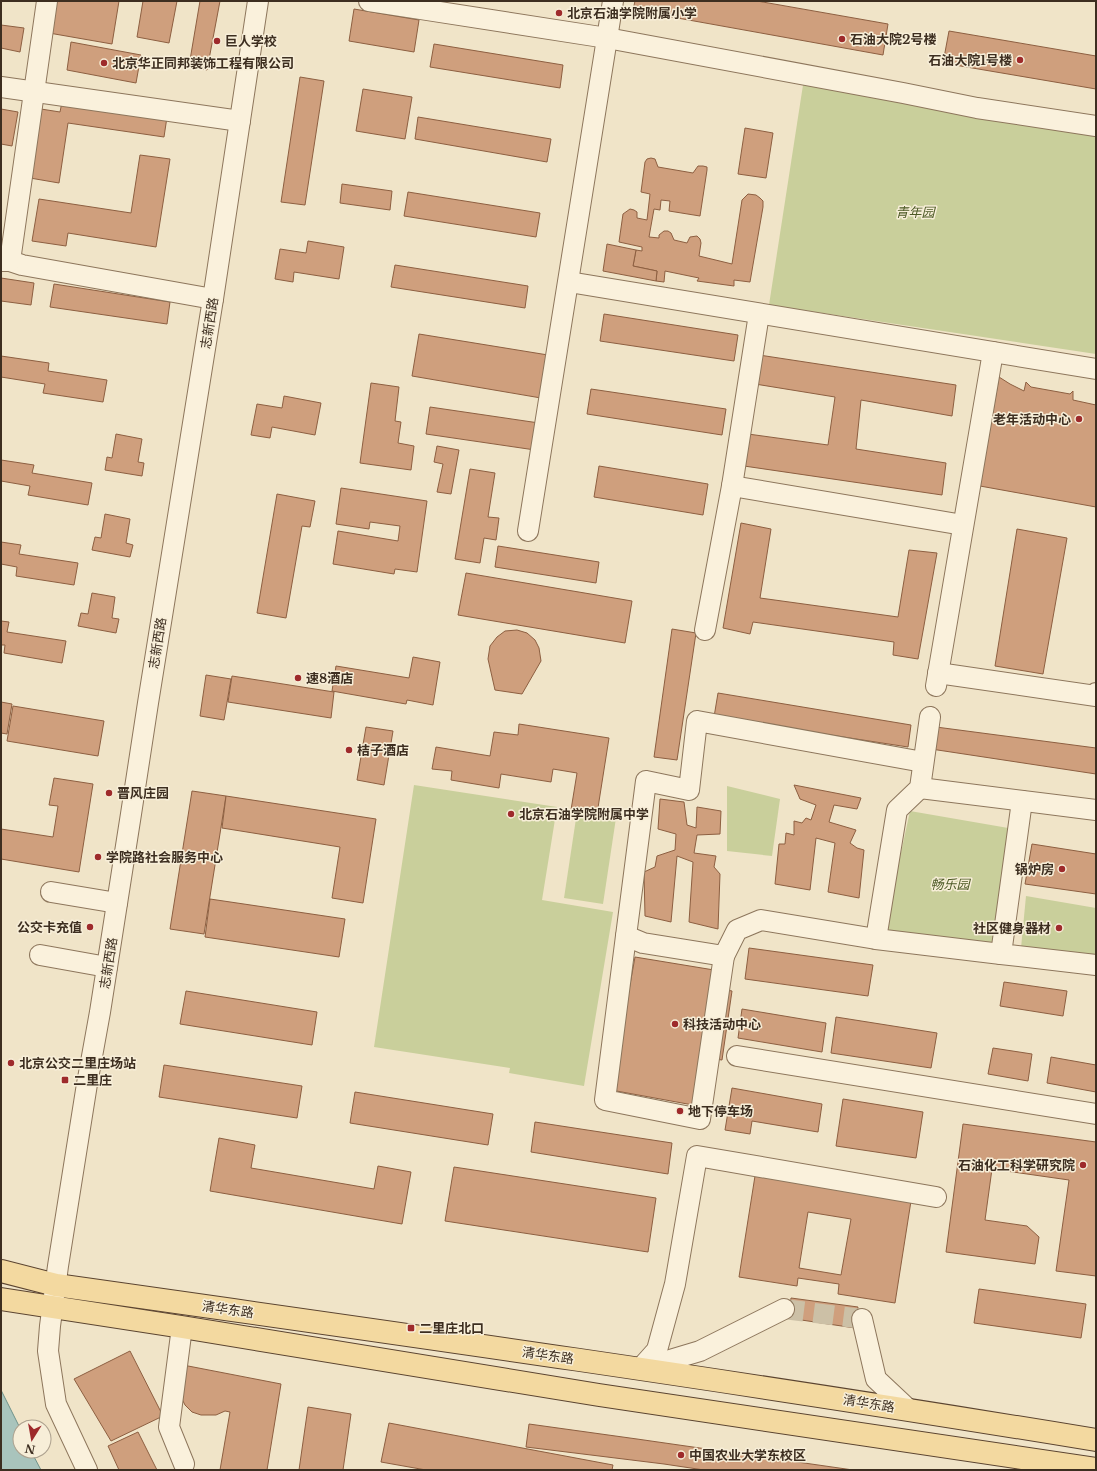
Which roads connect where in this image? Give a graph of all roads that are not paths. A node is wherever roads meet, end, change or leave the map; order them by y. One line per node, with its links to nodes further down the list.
1 (40, 1): 7 (street)
2 (47, 1): 9 (street)
3 (258, 1): 10 (street, 志新西路)
4 (369, 1): 6 (street)
5 (613, 1): 6 (street)
6 (607, 38): 11 (street); 13 (street)
7 (1, 76)
8 (1, 86): 9 (street)
9 (35, 91): 10 (street); 12 (street)
10 (240, 121): 14 (street, 志新西路)
11 (1096, 126)
12 (6, 261): 14 (street)
13 (569, 282): 15 (street); 20 (street)
14 (213, 299): 29 (street, 志新西路)
15 (759, 314): 16 (street); 18 (street)
16 (992, 352): 17 (street); 19 (street)
17 (1096, 369)
18 (732, 486): 19 (street); 21 (street)
19 (963, 525): 22 (street)
20 (528, 531)
21 (705, 630)
22 (1096, 693)
23 (930, 717): 24 (street)
24 (923, 762): 25 (street); 30 (street)
25 (920, 788): 26 (street); 31 (street)
26 (1022, 801): 27 (street); 32 (street)
27 (1096, 810)
28 (51, 892): 29 (street)
29 (117, 904): 36 (street, 志新西路)
30 (626, 936): 34 (street); 34 (street)
31 (876, 939): 32 (street); 34 (street)
32 (1002, 954): 35 (street)
33 (40, 955): 36 (street)
34 (724, 956)
35 (1096, 965)
36 (107, 967): 41 (street, 志新西路)
37 (738, 1056): 38 (street)
38 (1096, 1114)
39 (936, 1197): 48 (street)
40 (1, 1271): 41 (main road, 清华东路)
41 (56, 1285): 43 (street, 志新西路); 47 (main road, 清华东路)
42 (1, 1300): 43 (main road, 清华东路)
43 (53, 1308): 46 (main road, 清华东路); 54 (street, 志新西路)
44 (784, 1309): 48 (street)
45 (862, 1319): 50 (street)
46 (182, 1327): 49 (main road, 清华东路); 52 (street)
47 (605, 1363): 48 (main road, 清华东路); 49 (main road)
48 (640, 1369): 50 (main road, 清华东路)
49 (599, 1395): 53 (main road, 清华东路)
50 (908, 1409): 51 (main road, 清华东路)
51 (1096, 1440)
52 (184, 1464)
53 (1096, 1469)
54 (87, 1470)

